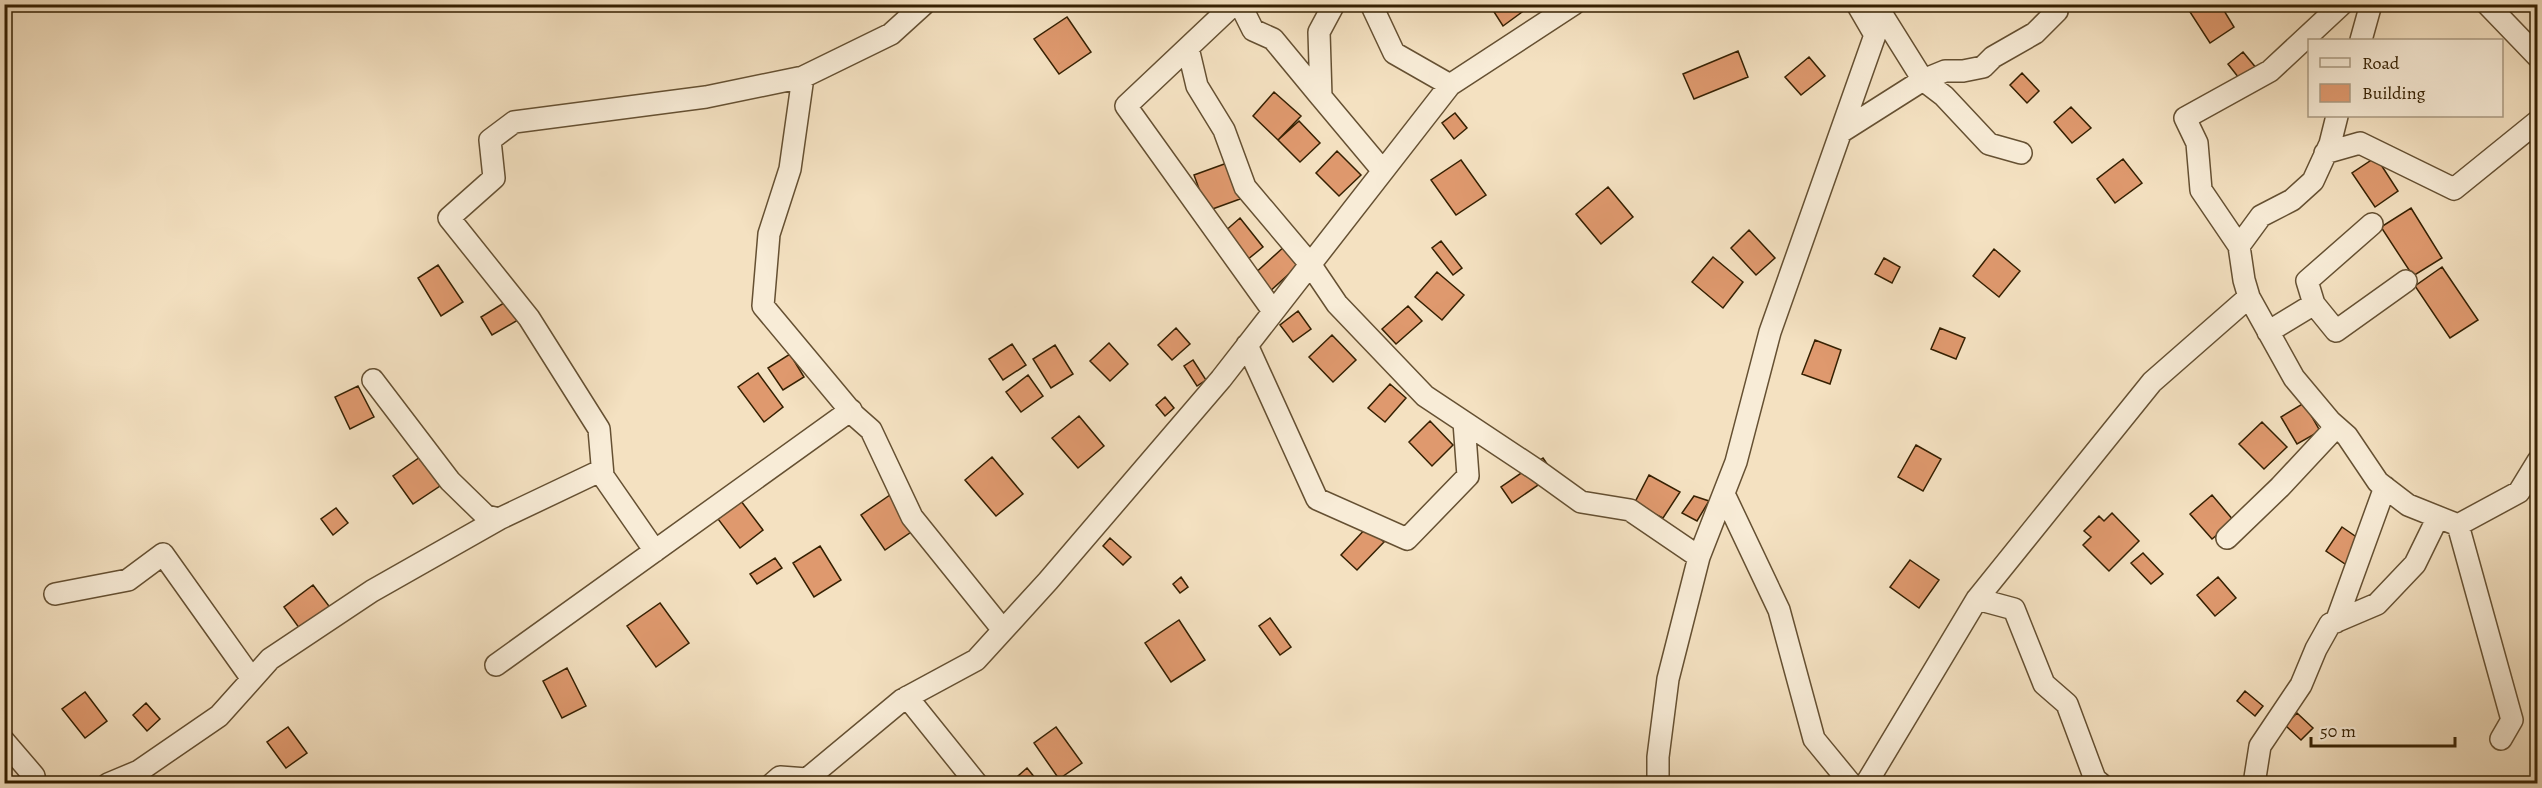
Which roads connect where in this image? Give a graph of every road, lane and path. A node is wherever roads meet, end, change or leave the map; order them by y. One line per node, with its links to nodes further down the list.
1 (924, 4): 17 (street)
2 (1234, 4): 15 (street)
3 (1244, 4): 20 (street)
4 (1334, 4): 20 (street)
5 (1371, 4): 19 (street)
6 (1574, 4): 19 (street)
7 (1857, 4): 13 (street)
8 (2056, 4): 18 (street)
9 (2342, 4): 28 (street)
10 (2371, 4): 14 (street)
11 (2487, 4): 16 (street)
12 (1879, 6): 13 (street); 18 (street)
13 (1875, 35): 23 (street)
14 (2361, 39)
15 (1188, 48): 29 (street); 33 (street)
16 (2538, 57)
17 (803, 77): 37 (street); 41 (street)
18 (1923, 81): 23 (street); 24 (street)
19 (1450, 85): 26 (street)
20 (1321, 97): 26 (street)
21 (2337, 117): 25 (street)
22 (2538, 121): 25 (street)
23 (1841, 132): 43 (street)
24 (2021, 153)
25 (2325, 153): 28 (street)
26 (1383, 171): 29 (street)
27 (2372, 224): 32 (street)
28 (2239, 246): 31 (street)
29 (1310, 264): 33 (street); 38 (street)
30 (2406, 281): 32 (street)
31 (2249, 297): 34 (street); 51 (street)
32 (2314, 304): 34 (street)
33 (1273, 311): 35 (street)
34 (2268, 332): 39 (street)
35 (1247, 345): 38 (street); 53 (street)
36 (373, 380): 45 (street)
37 (851, 411): 48 (street); 53 (street)
38 (1464, 422): 49 (street)
39 (2336, 427): 42 (street); 47 (street)
40 (2538, 461): 46 (street)
41 (602, 470): 45 (street); 48 (street)
42 (2385, 487): 44 (street); 52 (street)
43 (1724, 494): 49 (street); 64 (street)
44 (2438, 517): 46 (street); 52 (street)
45 (499, 519): 55 (street)
46 (2458, 525): 57 (street)
47 (2226, 538)
48 (655, 551): 54 (street)
49 (1699, 557): 63 (street)
50 (55, 594): 55 (street)
51 (1977, 599): 65 (street); 66 (street)
52 (2336, 622): 67 (street)
53 (1003, 630): 56 (street)
54 (496, 665)
55 (252, 680): 60 (street)
56 (907, 697): 61 (street); 62 (street)
57 (2501, 739)
58 (4, 741): 59 (street)
59 (35, 783)
60 (108, 783)
61 (772, 783)
62 (977, 783)
63 (1658, 783)
64 (1851, 783)
65 (1866, 783)
66 (2101, 783)
67 (2254, 783)

